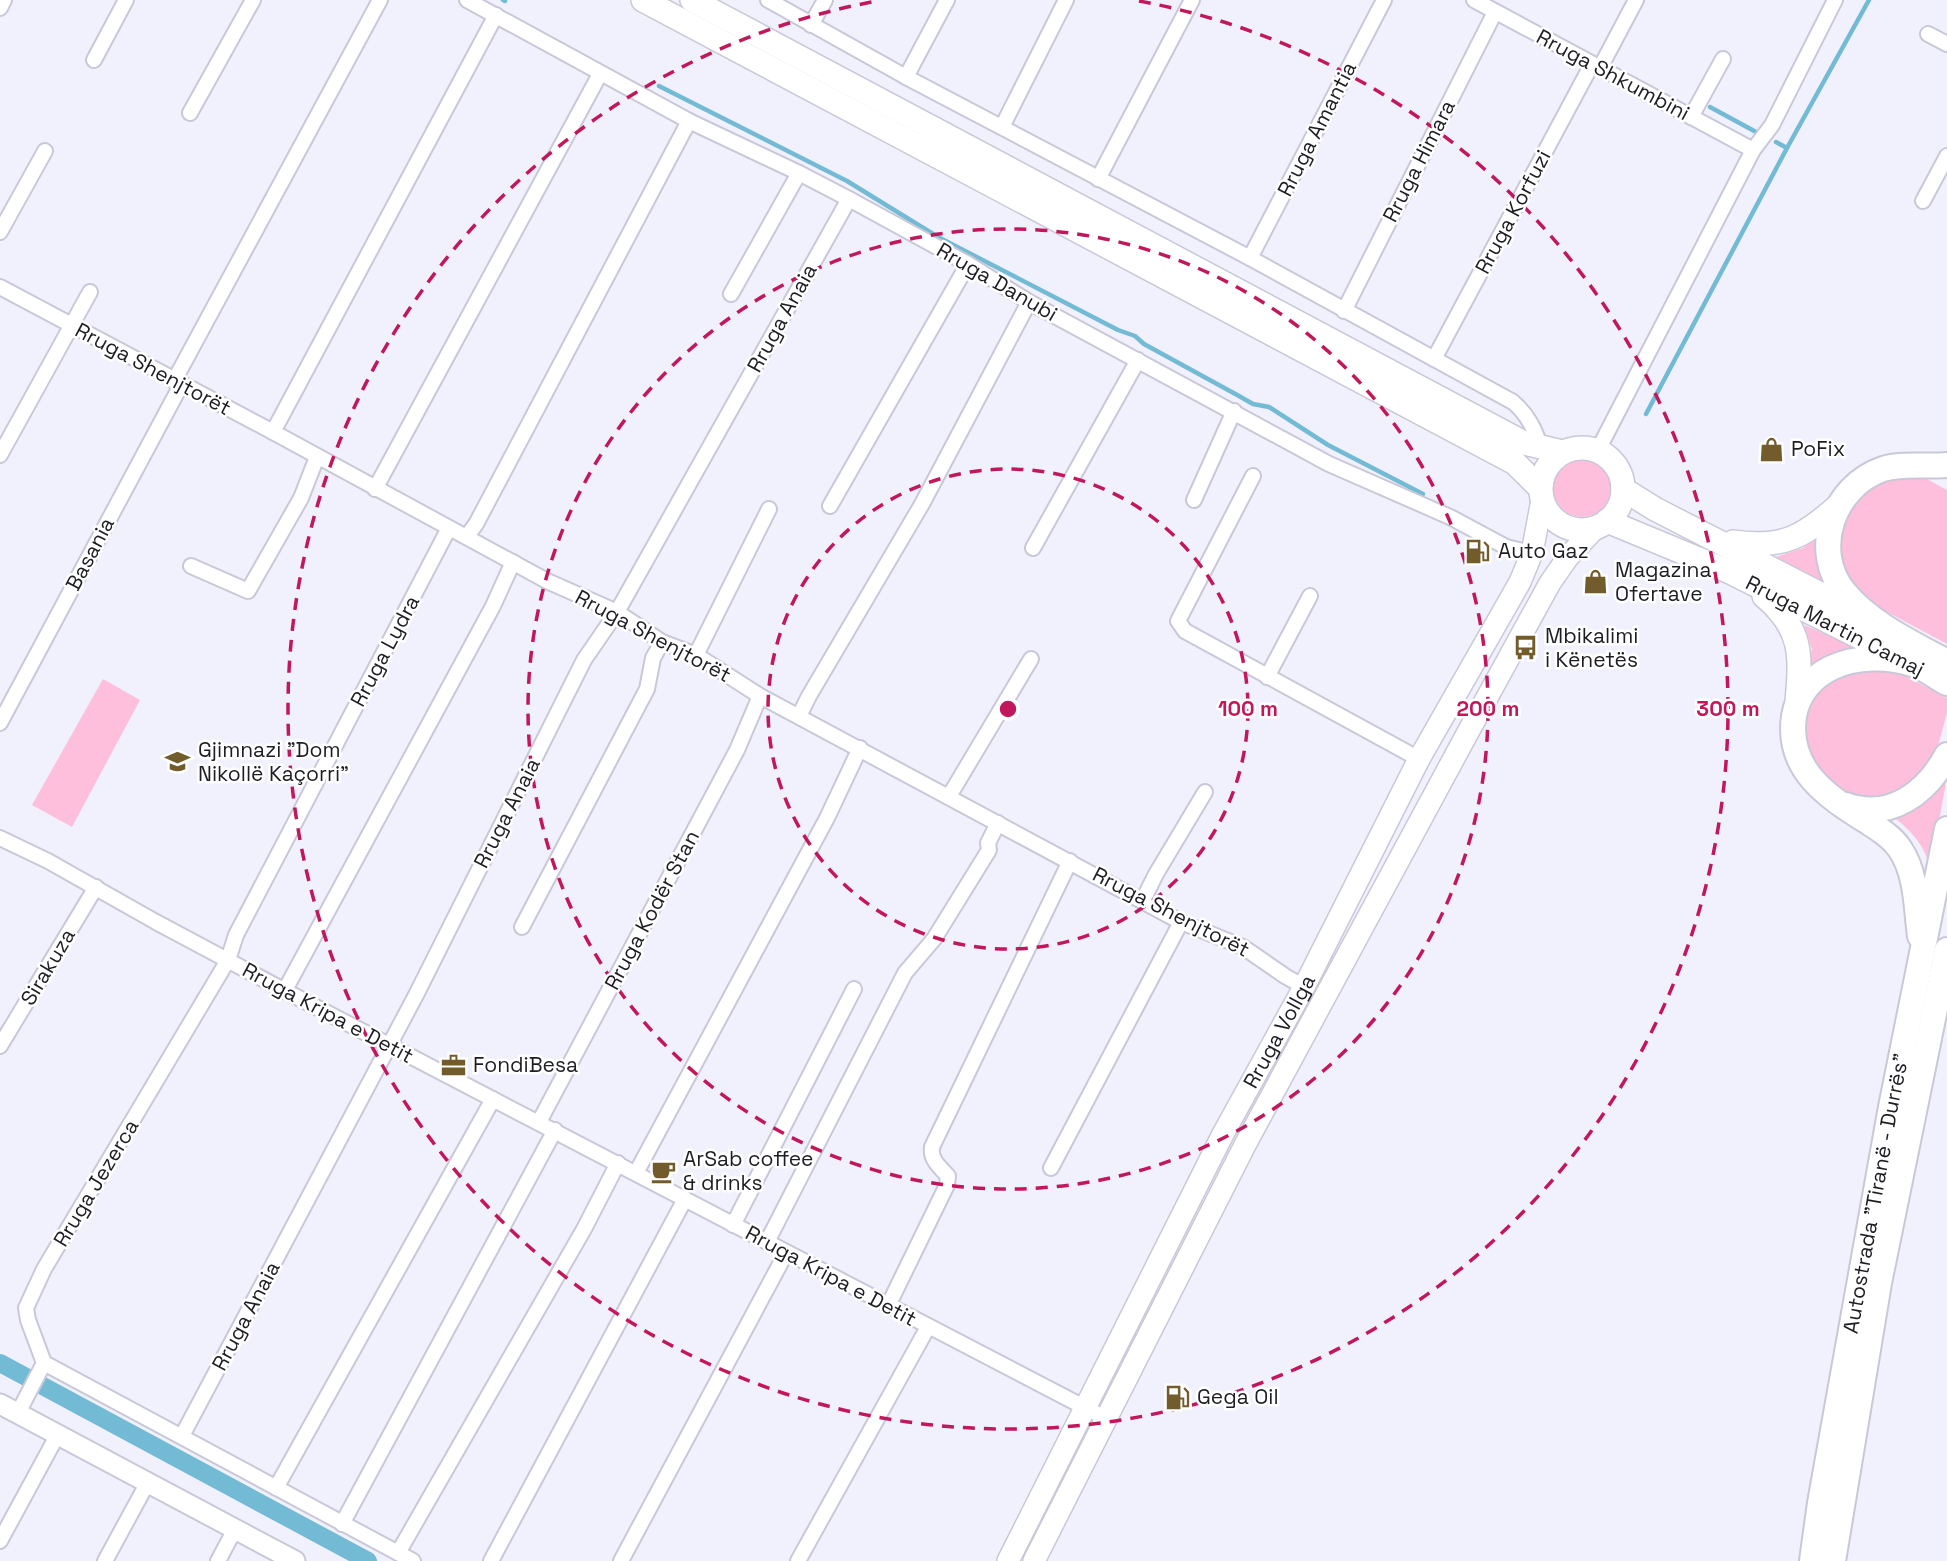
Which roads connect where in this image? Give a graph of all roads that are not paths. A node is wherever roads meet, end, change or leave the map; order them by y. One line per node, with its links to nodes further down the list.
1 (4, 0): 17 (street)
2 (127, 0): 24 (street)
3 (253, 0): 28 (street)
4 (380, 0): 50 (street, Basania)
5 (467, 0): 19 (street, Rruga Danubi)
6 (643, 0): 63 (main road)
7 (692, 0): 53 (main road)
8 (768, 0): 20 (street)
9 (825, 0): 20 (street)
10 (947, 0): 27 (street)
11 (1066, 0): 31 (street)
12 (1192, 0): 36 (street)
13 (1384, 0): 40 (street, Rruga Amantia)
14 (1474, 0): 18 (street, Rruga Shkumbini)
15 (1636, 0): 25 (street, Rruga Korfuzi)
16 (1835, 0): 32 (street)
17 (0, 8)
18 (1495, 12): 25 (street, Rruga Shkumbini); 46 (street, Rruga Himara)
19 (496, 15): 26 (street, Rruga Danubi); 52 (street)
20 (811, 25): 27 (street)
21 (1928, 34): 22 (street)
22 (1947, 44)
23 (1723, 59): 29 (street)
24 (94, 60)
25 (1596, 66): 29 (street, Rruga Shkumbini); 48 (street, Rruga Korfuzi)
26 (600, 74): 30 (street, Rruga Danubi); 61 (street)
27 (906, 77): 31 (street)
28 (190, 113)
29 (1692, 117): 32 (street, Rruga Shkumbini)
30 (689, 121): 35 (street, Rruga Danubi); 70 (street)
31 (1002, 127): 36 (street)
32 (1753, 150): 54 (street)
33 (45, 151): 39 (street)
34 (1947, 156): 38 (street)
35 (799, 173): 37 (street, Rruga Danubi); 44 (street)
36 (1098, 180): 40 (street)
37 (849, 199): 41 (street, Rruga Danubi); 78 (street, Rruga Anaia)
38 (1923, 201)
39 (0, 233)
40 (1250, 258): 46 (street)
41 (968, 264): 45 (street, Rruga Danubi); 66 (street)
42 (0, 287): 47 (street, Rruga Shenjtorët)
43 (90, 292): 47 (street)
44 (731, 294)
45 (1029, 302): 49 (street, Rruga Danubi); 87 (street)
46 (1344, 311): 48 (street)
47 (72, 326): 50 (street, Rruga Shenjtorët); 55 (street)
48 (1434, 359): 53 (street)
49 (1138, 360): 51 (street, Rruga Danubi); 72 (street)
50 (178, 383): 52 (street, Rruga Shenjtorët); 88 (street, Basania)
51 (1234, 411): 64 (street); 73 (street, Rruga Danubi)
52 (273, 432): 56 (street, Rruga Shenjtorët)
53 (1551, 450): 54 (main road); 63 (main road)
54 (1598, 450): 62 (main road)
55 (0, 455)
56 (317, 457): 61 (street, Rruga Shenjtorët); 75 (street)
57 (1947, 465): 58 (highway)
58 (1922, 467): 60 (highway); 65 (highway)
59 (1253, 476): 84 (street)
60 (1947, 482)
61 (375, 489): 69 (street, Rruga Shenjtorët)
62 (1623, 489): 68 (main road); 71 (main road, Rruga Martin Camaj)
63 (1541, 494): 68 (main road); 73 (main road, Rruga Vollga)
64 (1194, 500)
65 (1840, 503): 71 (main road); 79 (highway)
66 (830, 506)
67 (769, 509): 81 (street)
68 (1601, 524): 76 (main road, Rruga Martin Camaj); 128 (main road, Rruga Vollga)
69 (449, 528): 70 (street, Rruga Shenjtorët); 105 (street, Rruga Lydra)
70 (467, 536): 74 (street, Rruga Shenjtorët)
71 (1716, 539): 79 (main road, Rruga Martin Camaj)
72 (1033, 548)
73 (1532, 553): 91 (main road, Rruga Vollga)
74 (513, 562): 78 (street, Rruga Shenjtorët); 109 (street)
75 (191, 566)
76 (1730, 572): 83 (main road, Rruga Martin Camaj); 86 (main road)
77 (1310, 596): 84 (street)
78 (617, 612): 80 (street, Rruga Shenjtorët); 110 (street, Rruga Anaia)
79 (1893, 632): 83 (highway, Rruga Martin Camaj)
80 (662, 642): 81 (street, Rruga Shenjtorët); 102 (street)
81 (696, 655): 85 (street, Rruga Shenjtorët)
82 (1031, 659): 93 (street)
83 (1933, 667): 86 (highway)
84 (1267, 677): 91 (street)
85 (760, 696): 87 (street, Rruga Shenjtorët); 113 (street, Rruga Kodër Stan)
86 (1797, 702): 94 (highway)
87 (799, 716): 89 (street, Rruga Shenjtorët)
88 (0, 723)
89 (860, 748): 93 (street, Rruga Shenjtorët); 117 (street)
90 (1947, 755): 94 (highway)
91 (1419, 760): 106 (main road, Rruga Vollga)
92 (1205, 792): 100 (street)
93 (946, 795): 95 (street, Rruga Shenjtorët)
94 (1833, 799): 104 (highway)
95 (998, 823): 98 (street, Rruga Shenjtorët); 120 (street)
96 (1947, 829): 104 (highway, Autostrada "Tiranë - Durrës")
97 (0, 838): 99 (street, Rruga Kripa e Detit)
98 (1070, 861): 100 (street, Rruga Shenjtorët); 122 (street)
99 (96, 887): 105 (street, Rruga Kripa e Detit); 111 (street, Sirakuza)
100 (1143, 900): 101 (street, Rruga Shenjtorët)
101 (1181, 922): 106 (street, Rruga Shenjtorët); 116 (street)
102 (522, 927)
103 (1947, 950): 107 (highway, Autostrada "Tiranë - Durrës")
104 (1923, 957): 146 (highway, Autostrada "Tiranë - Durrës")
105 (228, 961): 109 (street, Rruga Kripa e Detit); 124 (street, Rruga Jezerca)
106 (1304, 986): 126 (main road, Rruga Vollga)
107 (1943, 988): 147 (highway, Autostrada "Tiranë - Durrës")
108 (854, 989): 119 (street)
109 (285, 990): 110 (street, Rruga Kripa e Detit)
110 (389, 1045): 112 (street, Rruga Kripa e Detit); 130 (street, Rruga Anaia)
111 (0, 1046)
112 (493, 1099): 113 (street, Rruga Kripa e Detit); 132 (street)
113 (539, 1122): 114 (street, Rruga Kripa e Detit)
114 (555, 1130): 115 (street, Rruga Kripa e Detit); 133 (street)
115 (618, 1163): 117 (street, Rruga Kripa e Detit); 136 (street)
116 (1051, 1168)
117 (636, 1173): 118 (street, Rruga Kripa e Detit)
118 (685, 1199): 119 (street, Rruga Kripa e Detit); 141 (street)
119 (733, 1225): 120 (street, Rruga Kripa e Detit)
120 (767, 1242): 121 (street, Rruga Kripa e Detit)
121 (786, 1252): 122 (street, Rruga Kripa e Detit); 142 (street)
122 (888, 1306): 123 (street, Rruga Kripa e Detit)
123 (928, 1327): 126 (street, Rruga Kripa e Detit); 143 (street)
124 (43, 1367): 127 (street); 130 (street)
125 (0, 1404): 127 (street)
126 (1085, 1409): 128 (street, Rruga Kripa e Detit); 144 (main road, Rruga Vollga)
127 (18, 1413): 129 (street)
128 (1105, 1418): 145 (main road, Rruga Vollga)
129 (58, 1434): 131 (street); 135 (street)
130 (182, 1436): 132 (street)
131 (148, 1482): 134 (street); 137 (street)
132 (276, 1488): 133 (street)
133 (342, 1524): 136 (street)
134 (234, 1531): 138 (street); 139 (street)
135 (0, 1541)
136 (398, 1553): 140 (street)
137 (105, 1561)
138 (218, 1561)
139 (295, 1561)
140 (413, 1561)
141 (491, 1561)
142 (621, 1561)
143 (798, 1561)
144 (1008, 1561)
145 (1034, 1561)
146 (1812, 1561)
147 (1833, 1561)

